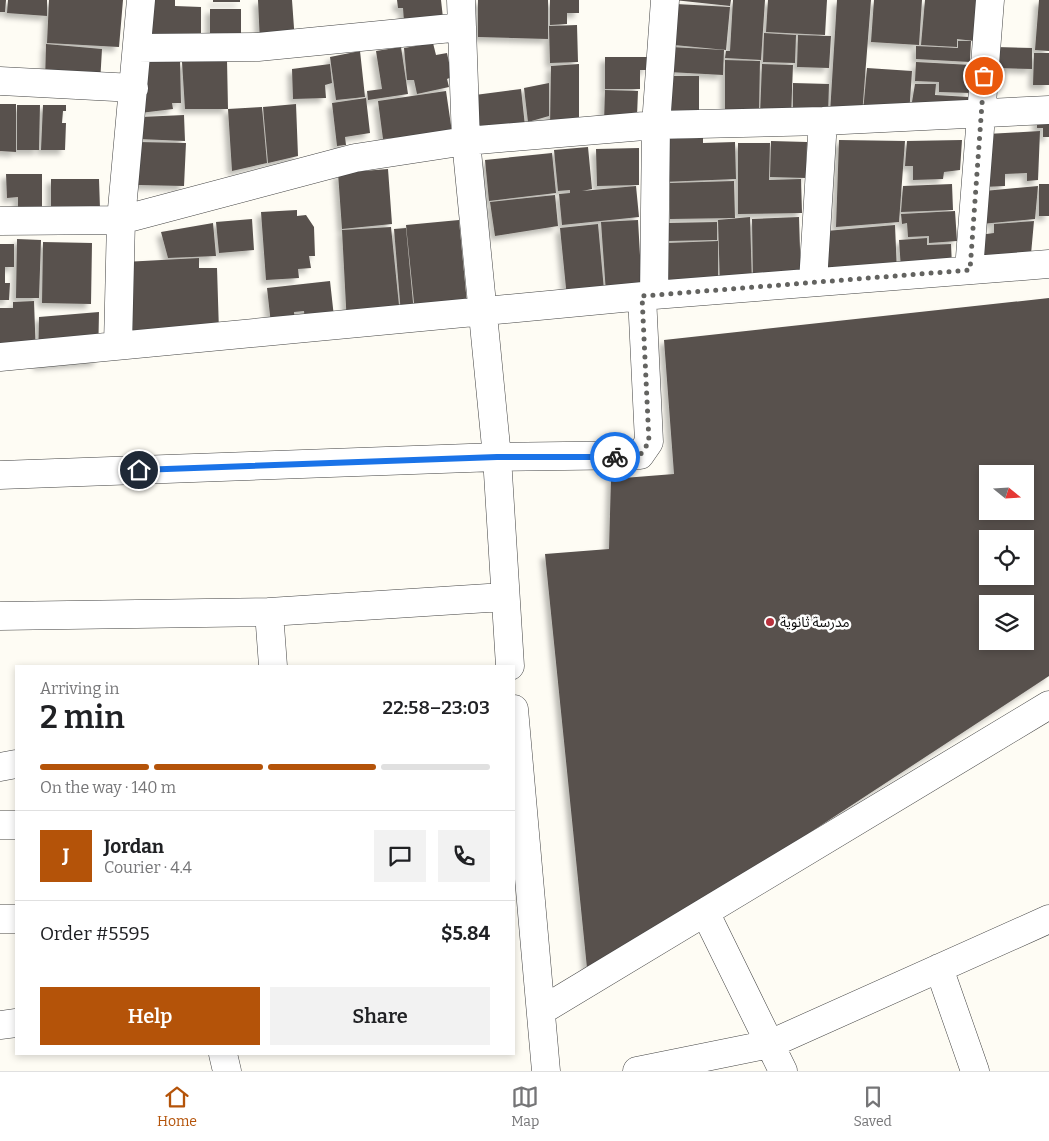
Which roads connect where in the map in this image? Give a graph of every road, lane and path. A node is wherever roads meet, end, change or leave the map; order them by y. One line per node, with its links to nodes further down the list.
1 (141, 0): 5 (street)
2 (665, 0): 11 (street)
3 (990, 0): 9 (street)
4 (462, 13): 5 (street); 12 (street)
5 (138, 48): 7 (street)
6 (0, 81): 7 (street)
7 (134, 88): 13 (street)
8 (1049, 110): 9 (street)
9 (981, 114): 10 (street); 16 (street)
10 (823, 120): 11 (street); 17 (street)
11 (656, 125): 12 (street); 18 (street)
12 (466, 140): 13 (street); 19 (street)
13 (121, 220): 14 (street); 20 (street)
14 (0, 221)
15 (1049, 264): 16 (street)
16 (970, 270): 17 (street)
17 (814, 282): 18 (street)
18 (648, 296): 19 (street); 22 (street)
19 (483, 311): 20 (street); 22 (street)
20 (118, 345): 21 (street)
21 (0, 357)
22 (497, 457): 23 (street); 24 (street)
23 (0, 475)
24 (504, 597): 25 (street); 28 (street)
25 (269, 612): 26 (street); 27 (street)
26 (0, 616)
27 (273, 665)
28 (510, 665)
29 (1047, 712): 36 (street)
30 (515, 733): 33 (street)
31 (15, 764): 32 (street)
32 (0, 767)
33 (518, 804): 40 (street)
34 (0, 825): 35 (street)
35 (15, 825)
36 (705, 912): 42 (street); 45 (street)
37 (0, 919): 38 (street)
38 (15, 919)
39 (1049, 919): 41 (street)
40 (524, 946): 42 (street)
41 (939, 968): 45 (street); 51 (street)
42 (541, 1011): 48 (street)
43 (15, 1023): 44 (street)
44 (0, 1025)
45 (770, 1044): 49 (street); 50 (street)
46 (223, 1055): 47 (street)
47 (227, 1071)
48 (546, 1071)
49 (637, 1071)
50 (783, 1071)
51 (975, 1071)

